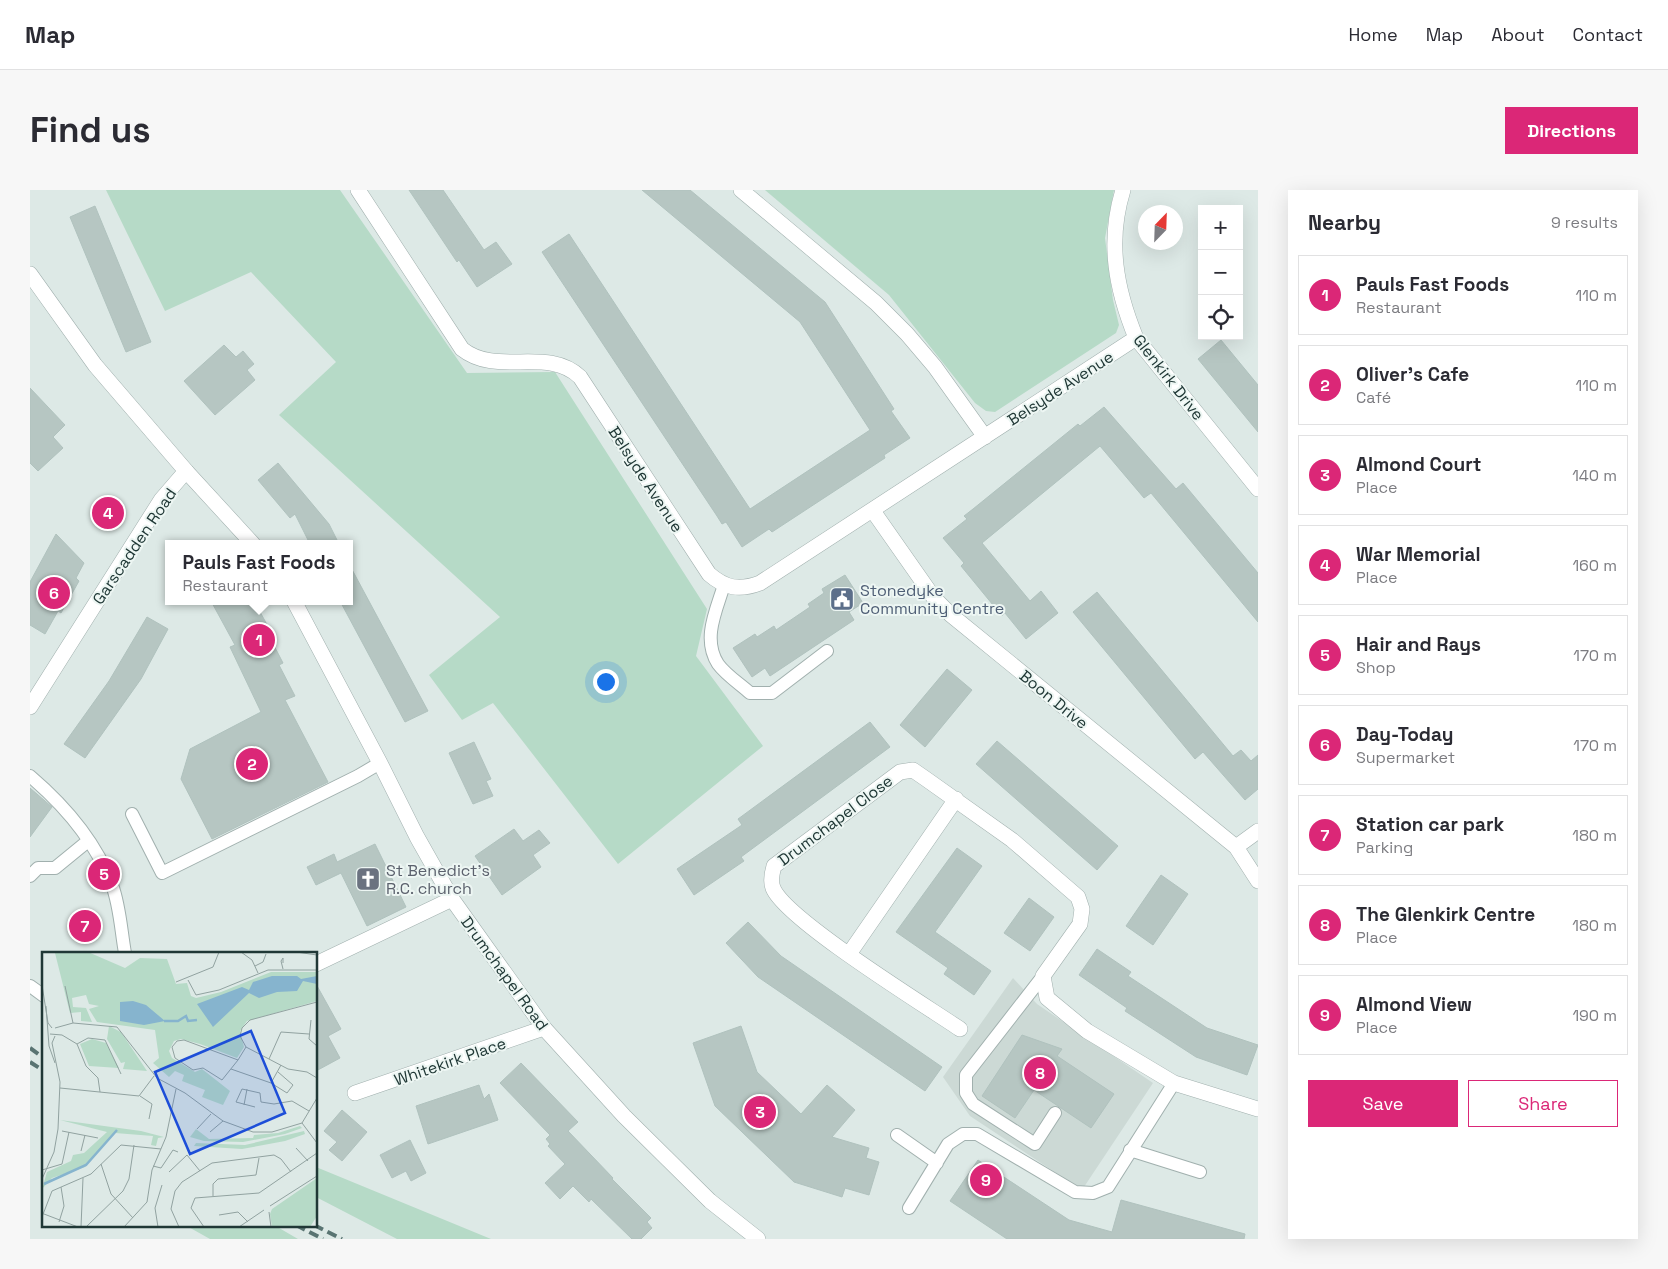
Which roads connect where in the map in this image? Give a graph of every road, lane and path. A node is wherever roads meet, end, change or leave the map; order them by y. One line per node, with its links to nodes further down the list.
1 (358, 190): 11 (street, Belsyde Avenue)
2 (741, 190): 6 (street)
3 (1123, 190): 5 (street, Glenkirk Drive)
4 (30, 274): 7 (street, Garscadden Road)
5 (1136, 338): 6 (street, Belsyde Avenue); 8 (street, Glenkirk Drive)
6 (985, 437): 9 (street, Belsyde Avenue)
7 (186, 471): 10 (street); 14 (street, Garscadden Road)
8 (1258, 489)
9 (873, 511): 11 (street, Belsyde Avenue); 21 (street, Boon Drive)
10 (249, 540)
11 (724, 585): 13 (lane)
12 (296, 605): 15 (street, Drumchapel Road)
13 (827, 651)
14 (30, 708)
15 (380, 763): 18 (lane); 24 (street, Drumchapel Road)
16 (30, 776): 20 (lane)
17 (956, 799): 26 (street); 26 (street, Drumchapel Close); 28 (street, Drumchapel Close)
18 (132, 814)
19 (1258, 831): 21 (street)
20 (88, 841): 22 (lane); 25 (lane)
21 (1236, 847): 23 (street, Boon Drive)
22 (30, 876)
23 (1258, 880)
24 (452, 899): 27 (street); 31 (street, Drumchapel Road)
25 (125, 952)
26 (849, 954): 32 (street, Drumchapel Close)
27 (318, 963)
28 (1043, 976): 33 (street); 36 (lane)
29 (30, 986): 30 (lane)
30 (42, 995)
31 (544, 1028): 34 (street, Whitekirk Place); 42 (street, Drumchapel Road)
32 (960, 1029)
33 (1174, 1083): 35 (street); 38 (lane)
34 (356, 1093)
35 (1258, 1109)
36 (1055, 1113)
37 (897, 1135): 39 (lane)
38 (1130, 1150): 39 (lane); 40 (lane)
39 (937, 1163): 41 (lane)
40 (1200, 1172)
41 (909, 1208)
42 (758, 1239)

